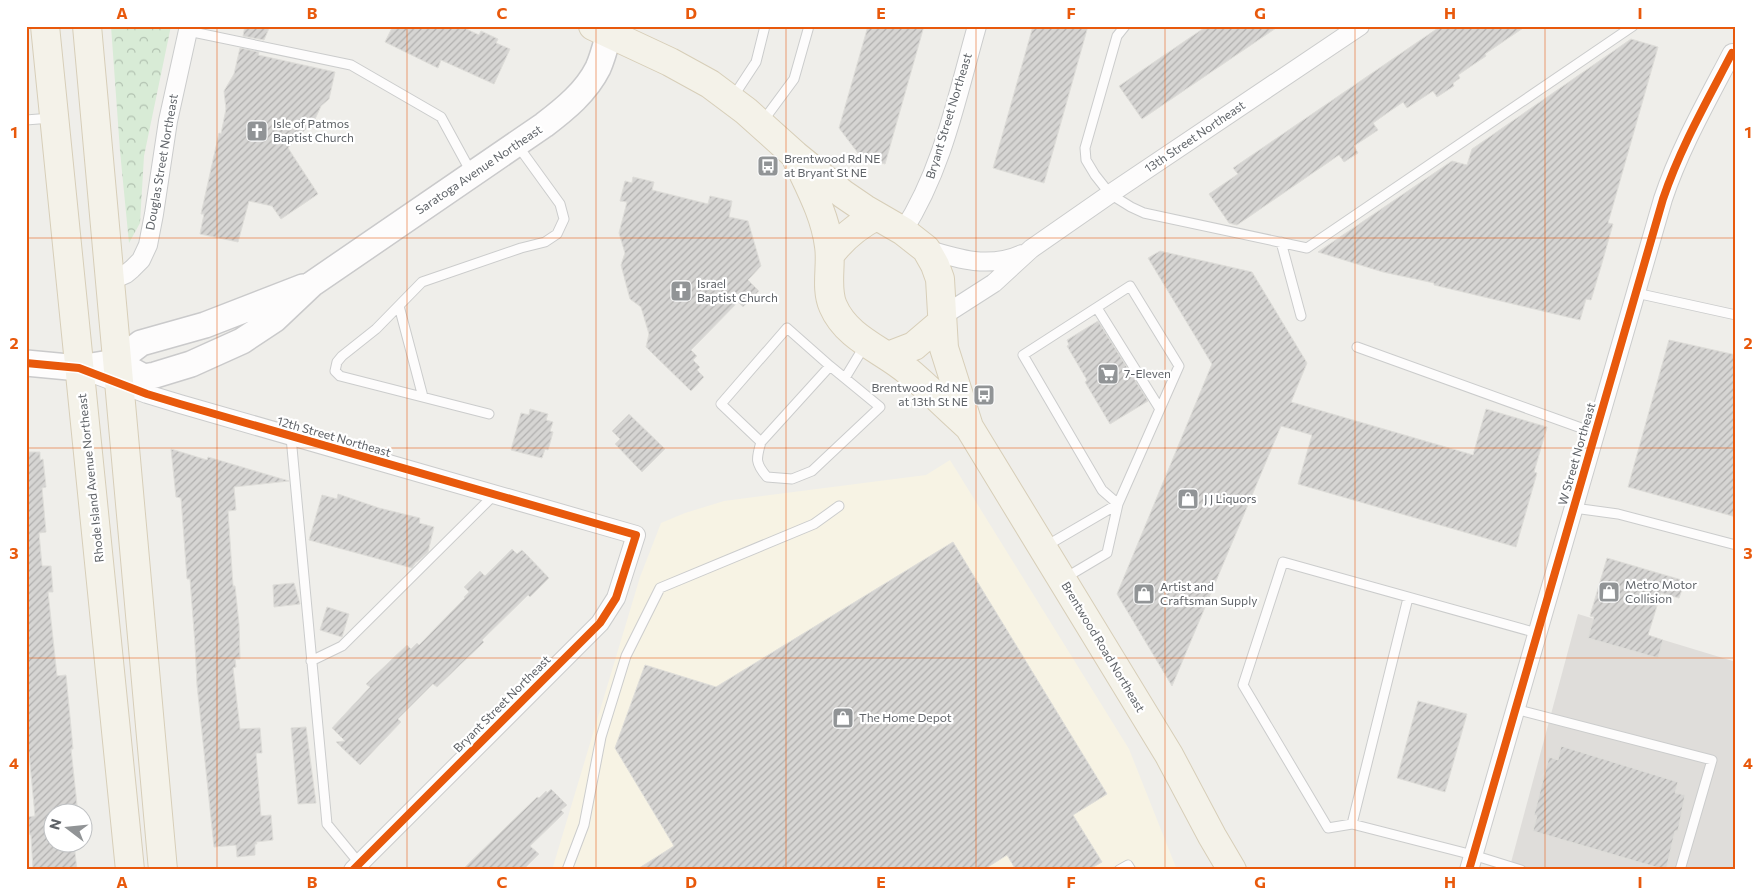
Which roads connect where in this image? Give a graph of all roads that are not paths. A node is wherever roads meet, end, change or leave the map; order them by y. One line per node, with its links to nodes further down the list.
1 (45, 26): 13 (main road, Rhode Island Avenue Northeast)
2 (87, 26): 26 (main road)
3 (765, 26): 12 (lane)
4 (809, 26): 15 (lane)
5 (977, 26): 21 (street, Bryant Street Northeast)
6 (1125, 26): 19 (lane)
7 (1360, 26): 19 (street, 13th Street Northeast)
8 (1633, 26): 22 (lane)
9 (189, 29): 18 (lane); 26 (street, Douglas Street Northeast)
10 (604, 29): 12 (main road); 16 (main road, Saratoga Avenue Northeast)
11 (1734, 53): 28 (street, W Street Northeast)
12 (732, 100): 15 (main road)
13 (55, 118): 14 (lane); 38 (main road, Rhode Island Avenue Northeast)
14 (26, 120)
15 (761, 124): 17 (main road)
16 (516, 144): 18 (main road, Saratoga Avenue Northeast); 29 (lane)
17 (795, 156): 20 (main road); 25 (main road)
18 (472, 174): 27 (main road, Saratoga Avenue Northeast)
19 (1110, 194): 22 (lane); 24 (street, 13th Street Northeast)
20 (876, 216): 21 (main road); 25 (main road)
21 (902, 230): 23 (main road)
22 (1281, 242): 31 (lane)
23 (926, 249): 24 (street, 13th Street Northeast); 33 (main road)
24 (1031, 250): 33 (street, 13th Street Northeast)
25 (830, 255): 35 (main road)
26 (110, 281): 39 (main road)
27 (312, 284): 39 (main road, Saratoga Avenue Northeast); 39 (main road, Saratoga Avenue Northeast)
28 (1636, 293): 32 (lane); 45 (street, W Street Northeast)
29 (399, 306): 41 (lane); 41 (lane)
30 (1097, 308): 42 (lane); 42 (lane); 49 (lane)
31 (1301, 316)
32 (1736, 316)
33 (941, 320): 35 (main road); 44 (main road, Brentwood Road Northeast)
34 (1357, 348): 45 (lane)
35 (877, 350): 40 (lane); 44 (main road, Brentwood Road Northeast)
36 (26, 363): 38 (main road)
37 (830, 366): 40 (lane); 47 (lane); 47 (lane)
38 (79, 368): 39 (main road, Saratoga Avenue Northeast); 63 (main road, Rhode Island Avenue Northeast)
39 (117, 372): 46 (street, 12th Street Northeast); 64 (main road)
40 (845, 378): 47 (lane)
41 (423, 397): 43 (lane)
42 (1160, 409): 49 (lane)
43 (489, 414)
44 (969, 427): 54 (main road, Brentwood Road Northeast)
45 (1595, 433): 51 (street, W Street Northeast)
46 (291, 437): 48 (street, 12th Street Northeast); 58 (lane)
47 (761, 442)
48 (494, 495): 52 (street, 12th Street Northeast); 58 (lane)
49 (1118, 504): 54 (lane); 55 (lane)
50 (838, 506): 65 (lane)
51 (1574, 508): 53 (lane); 57 (street, W Street Northeast)
52 (636, 535): 62 (street, Bryant Street Northeast)
53 (1736, 546)
54 (1043, 548): 55 (main road, Brentwood Road Northeast)
55 (1062, 580): 68 (main road, Brentwood Road Northeast)
56 (1408, 598): 57 (lane); 60 (lane); 60 (lane)
57 (1537, 634): 59 (street, W Street Northeast)
58 (312, 661): 62 (lane)
59 (1515, 709): 61 (street, W Street Northeast); 70 (lane)
60 (1352, 824): 61 (lane)
61 (1471, 863): 69 (lane)
62 (356, 867)
63 (130, 870)
64 (163, 870)
65 (566, 870)
66 (1119, 870): 67 (lane)
67 (1131, 870)
68 (1232, 870)
69 (1521, 870)
70 (1680, 870)

